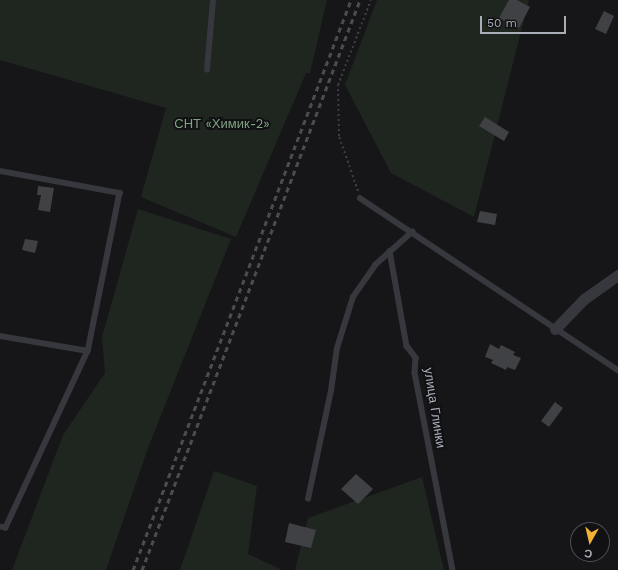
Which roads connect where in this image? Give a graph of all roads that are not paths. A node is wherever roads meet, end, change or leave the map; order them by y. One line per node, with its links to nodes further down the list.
1 (213, 0): 2 (lane)
2 (207, 70)
3 (0, 171): 10 (lane)
4 (360, 198): 5 (lane)
5 (412, 232): 6 (lane); 8 (lane)
6 (390, 251): 12 (lane); 14 (lane, улица Глинки)
7 (618, 275): 8 (street)
8 (555, 329): 11 (lane)
9 (0, 336): 10 (lane)
10 (88, 351): 13 (lane)
11 (618, 370)
12 (308, 499)
13 (0, 527)
14 (453, 570)

